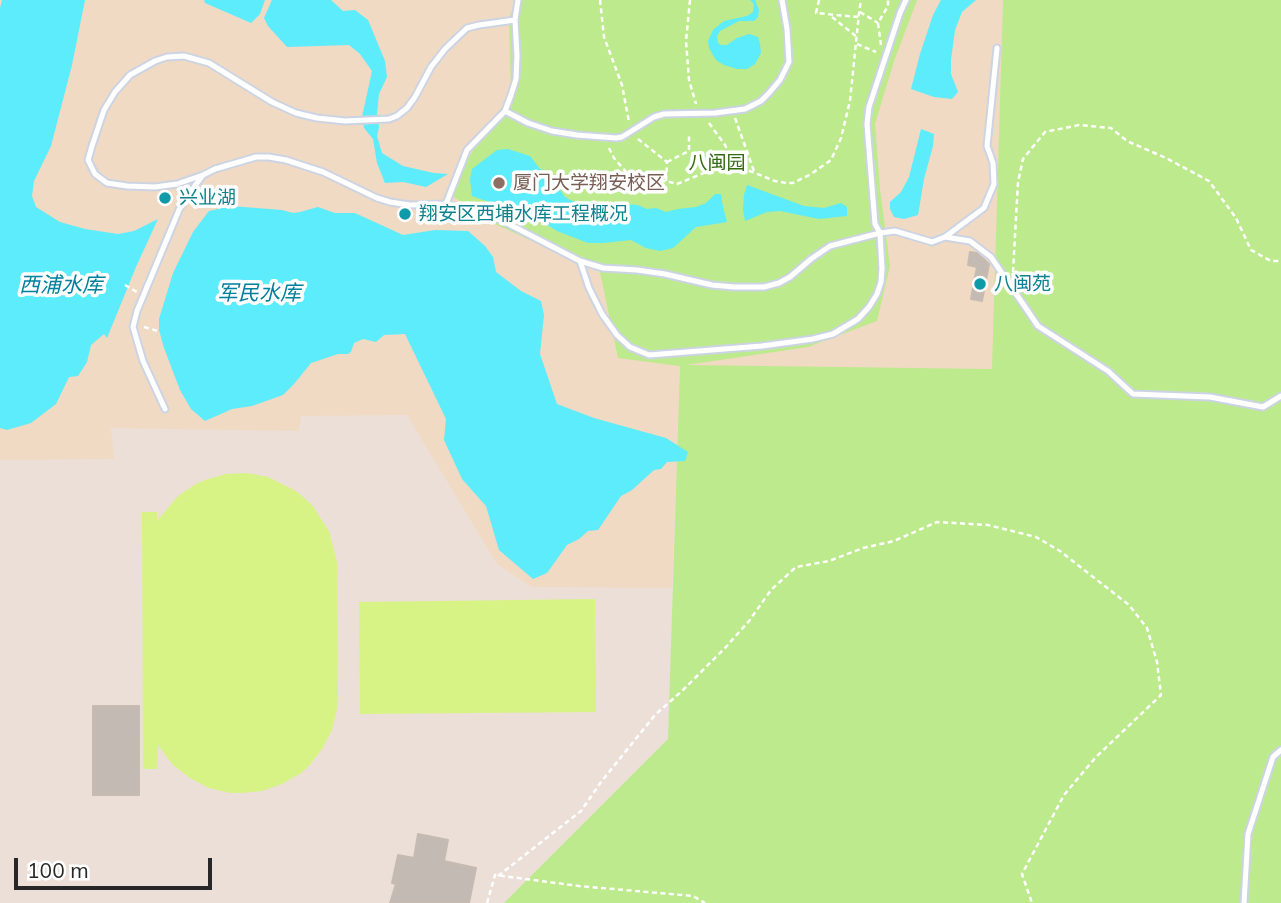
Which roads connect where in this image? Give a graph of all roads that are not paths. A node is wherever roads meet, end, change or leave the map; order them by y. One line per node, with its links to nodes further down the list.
1 (518, 0): 4 (lane)
2 (782, 0): 6 (lane)
3 (906, 0): 9 (lane)
4 (515, 20): 6 (lane); 7 (lane)
5 (997, 48): 10 (lane)
6 (505, 111): 8 (lane)
7 (203, 175): 8 (lane); 13 (lane)
8 (446, 204): 11 (lane)
9 (880, 233): 10 (lane); 11 (lane); 11 (lane)
10 (945, 237): 12 (lane)
11 (580, 261)
12 (1281, 396)
13 (165, 408)
14 (1281, 750): 15 (lane)
15 (1244, 903)

